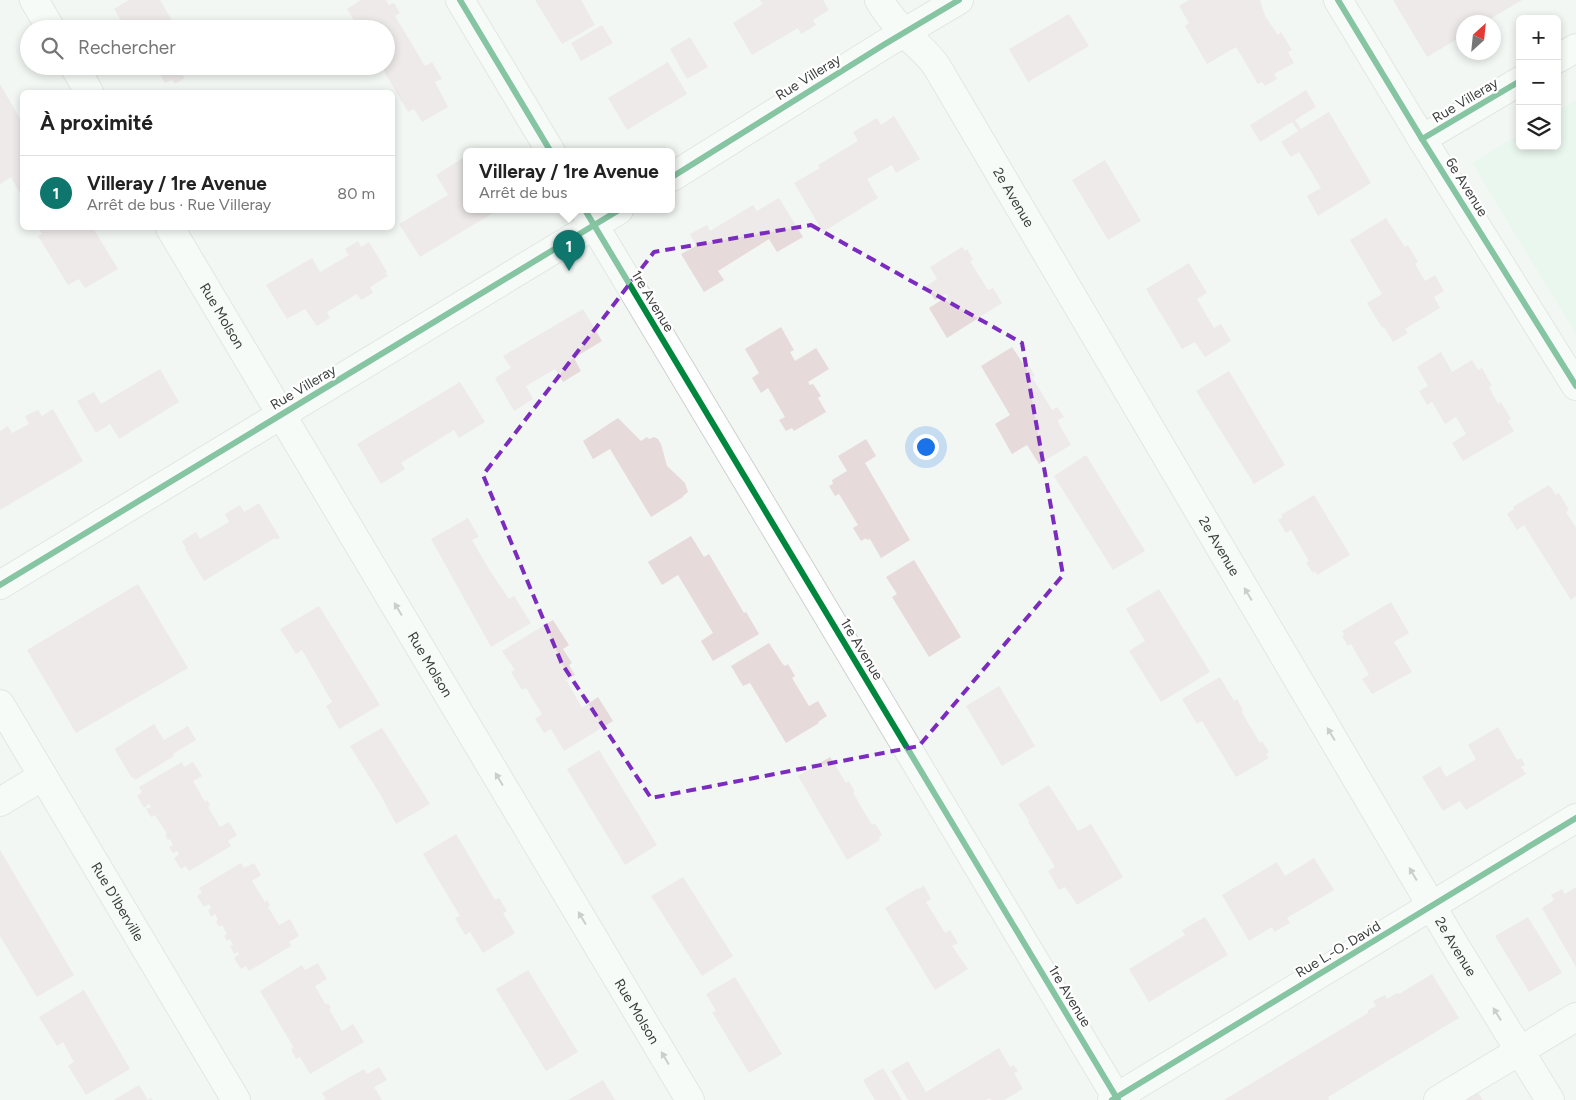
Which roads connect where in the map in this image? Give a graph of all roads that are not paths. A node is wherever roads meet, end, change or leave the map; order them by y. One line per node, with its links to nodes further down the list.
1 (34, 0): 6 (street)
2 (460, 0): 14 (street)
3 (879, 0): 7 (street, 2e Avenue)
4 (959, 0): 7 (street, Rue Villeray)
5 (1338, 0): 13 (street, 6e Avenue)
6 (46, 20)
7 (905, 33): 15 (street, Rue Villeray); 26 (street, 2e Avenue, one-way to 7)
8 (1576, 48): 9 (street)
9 (1561, 57)
10 (79, 75): 12 (street)
11 (1516, 83): 13 (street, Rue Villeray)
12 (88, 90)
13 (1422, 139): 19 (street, 6e Avenue)
14 (549, 148)
15 (675, 175)
16 (606, 213): 17 (street, Rue Villeray)
17 (589, 217): 20 (street, Rue Villeray); 29 (street, 1re Avenue)
18 (171, 230): 20 (street, Rue Molson)
19 (1576, 386)
20 (282, 414): 21 (street, Rue Villeray); 31 (street, Rue Molson, one-way to 20)
21 (0, 585)
22 (0, 704): 23 (street, Rue D'Iberville)
23 (43, 776): 24 (street); 30 (street, Rue D'Iberville)
24 (0, 802)
25 (1576, 818): 26 (street, Rue L.-O. David)
26 (1432, 906): 28 (street, 2e Avenue, one-way to 26); 29 (street, Rue L.-O. David)
27 (1576, 1017): 28 (street)
28 (1520, 1050): 32 (street); 33 (street, 2e Avenue)
29 (1115, 1099)
30 (236, 1100)
31 (690, 1100)
32 (1438, 1100)
33 (1550, 1100)

